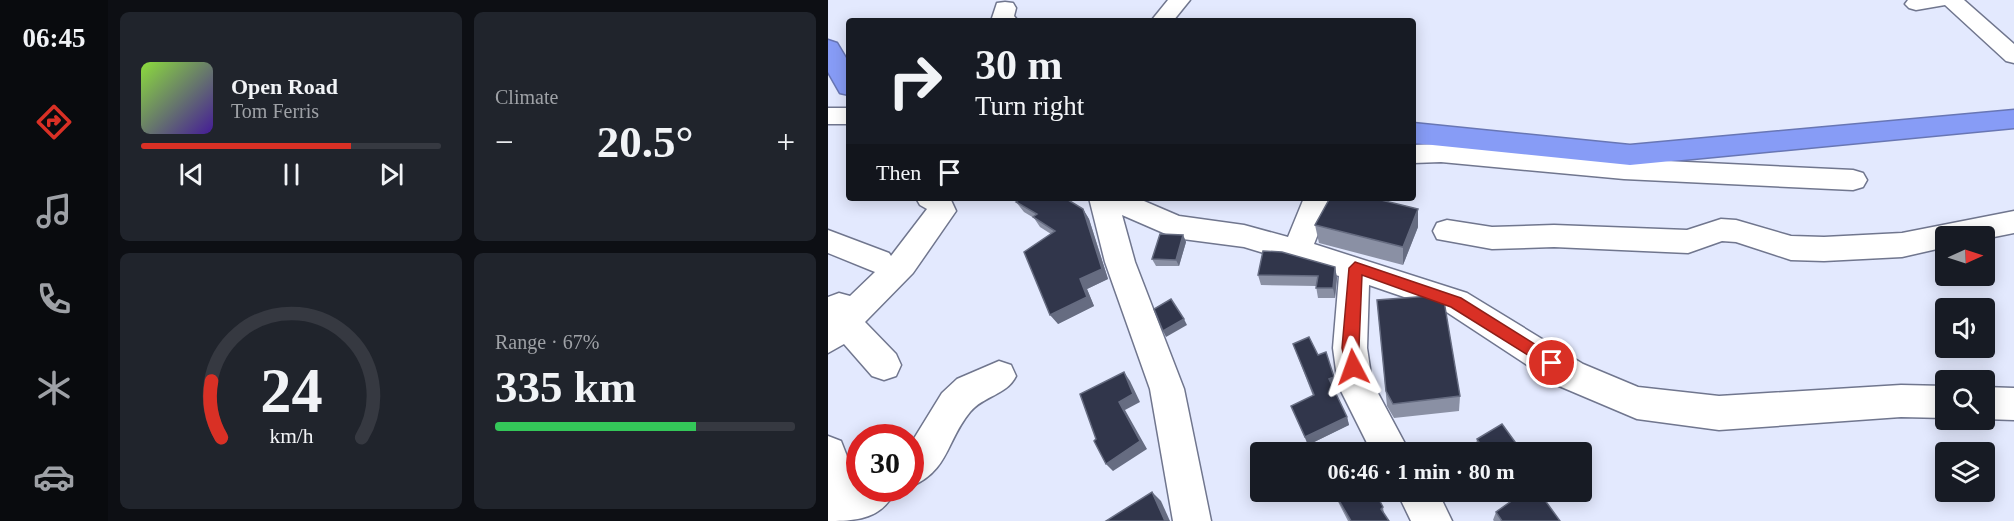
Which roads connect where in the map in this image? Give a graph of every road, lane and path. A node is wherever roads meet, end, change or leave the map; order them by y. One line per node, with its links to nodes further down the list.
1 (1179, 0): 5 (street)
2 (1940, 0): 4 (street)
3 (1952, 0): 7 (street)
4 (1916, 4)
5 (1164, 18)
6 (828, 48): 8 (highway)
7 (2014, 56)
8 (846, 81)
9 (828, 116): 10 (street)
10 (846, 116)
11 (2014, 119): 12 (highway)
12 (1416, 133)
13 (1416, 154): 14 (street)
14 (1853, 180)
15 (935, 201): 21 (street)
16 (1104, 201): 39 (street)
17 (1118, 201): 23 (street)
18 (1317, 201): 23 (street)
19 (2014, 222): 20 (street)
20 (1447, 231)
21 (923, 237): 24 (street); 26 (street)
22 (830, 241): 24 (street)
23 (1297, 251): 25 (street)
24 (878, 261): 26 (street)
25 (1355, 268): 29 (street); 32 (street)
26 (836, 331): 27 (street)
27 (884, 365)
28 (999, 376): 34 (street)
29 (1935, 402)
30 (1995, 403): 31 (street)
31 (2014, 404)
32 (1386, 442)
33 (828, 454): 37 (street)
34 (924, 456)
35 (856, 502): 38 (street)
36 (1422, 502): 40 (street)
37 (828, 512)
38 (828, 519)
39 (1192, 521)
40 (1433, 521)

